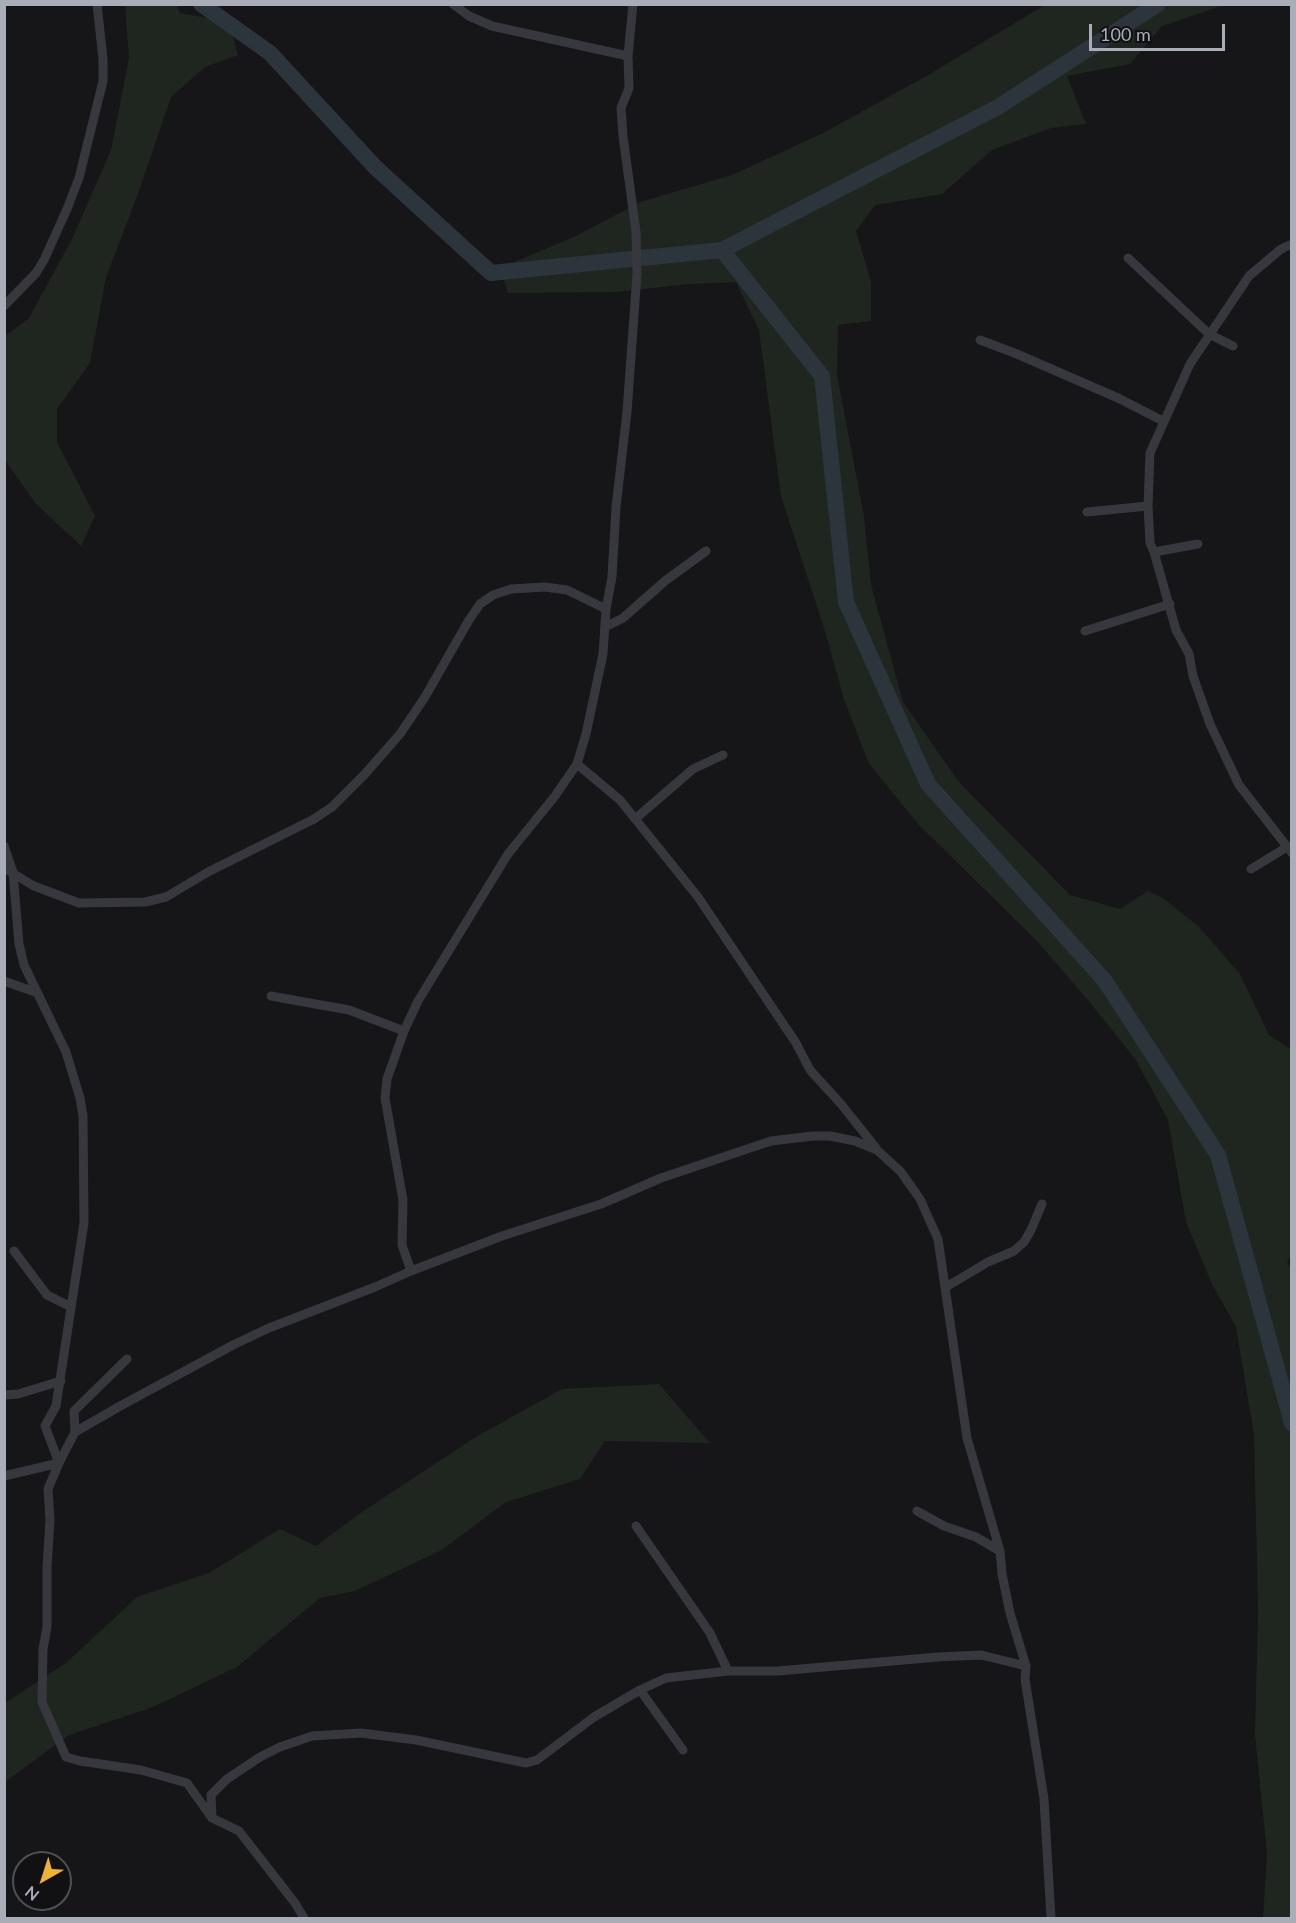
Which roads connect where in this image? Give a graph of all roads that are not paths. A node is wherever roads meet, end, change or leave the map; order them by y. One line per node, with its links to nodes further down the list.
1 (97, 4): 7 (street)
2 (453, 4): 4 (street)
3 (633, 4): 4 (street)
4 (628, 56): 18 (street)
5 (1292, 244): 8 (street)
6 (1128, 258): 8 (street)
7 (4, 306)
8 (1209, 334): 10 (street); 11 (street)
9 (980, 340): 11 (street)
10 (1233, 346)
11 (1162, 421): 12 (street)
12 (1148, 506): 13 (street); 16 (street)
13 (1088, 512)
14 (1198, 544): 16 (street)
15 (706, 551): 19 (street)
16 (1154, 552): 17 (street)
17 (1170, 604): 20 (street); 25 (street)
18 (606, 609): 19 (street); 27 (street)
19 (605, 627): 22 (street)
20 (1085, 631)
21 (723, 755): 23 (street)
22 (577, 764): 23 (street); 31 (street)
23 (635, 819): 32 (street)
24 (4, 846): 27 (street)
25 (1289, 850): 26 (street)
26 (1251, 869)
27 (9, 870): 29 (street)
28 (4, 981): 29 (street)
29 (36, 992): 37 (street)
30 (271, 996): 31 (street)
31 (404, 1031): 35 (street)
32 (878, 1150): 35 (street); 36 (street)
33 (1042, 1204): 36 (street)
34 (14, 1251): 37 (street)
35 (411, 1271): 41 (street)
36 (946, 1287): 46 (street)
37 (71, 1306): 39 (street)
38 (127, 1359): 41 (street)
39 (61, 1381): 40 (street); 42 (street)
40 (4, 1395)
41 (75, 1432): 42 (street)
42 (59, 1463): 43 (street); 51 (street)
43 (4, 1476)
44 (917, 1510): 46 (street)
45 (636, 1526): 48 (street)
46 (1000, 1551): 47 (street)
47 (1026, 1666): 48 (street); 53 (street)
48 (728, 1671): 49 (street)
49 (640, 1690): 50 (street); 51 (street)
50 (683, 1750)
51 (212, 1818): 52 (street)
52 (304, 1918)
53 (1051, 1918)

